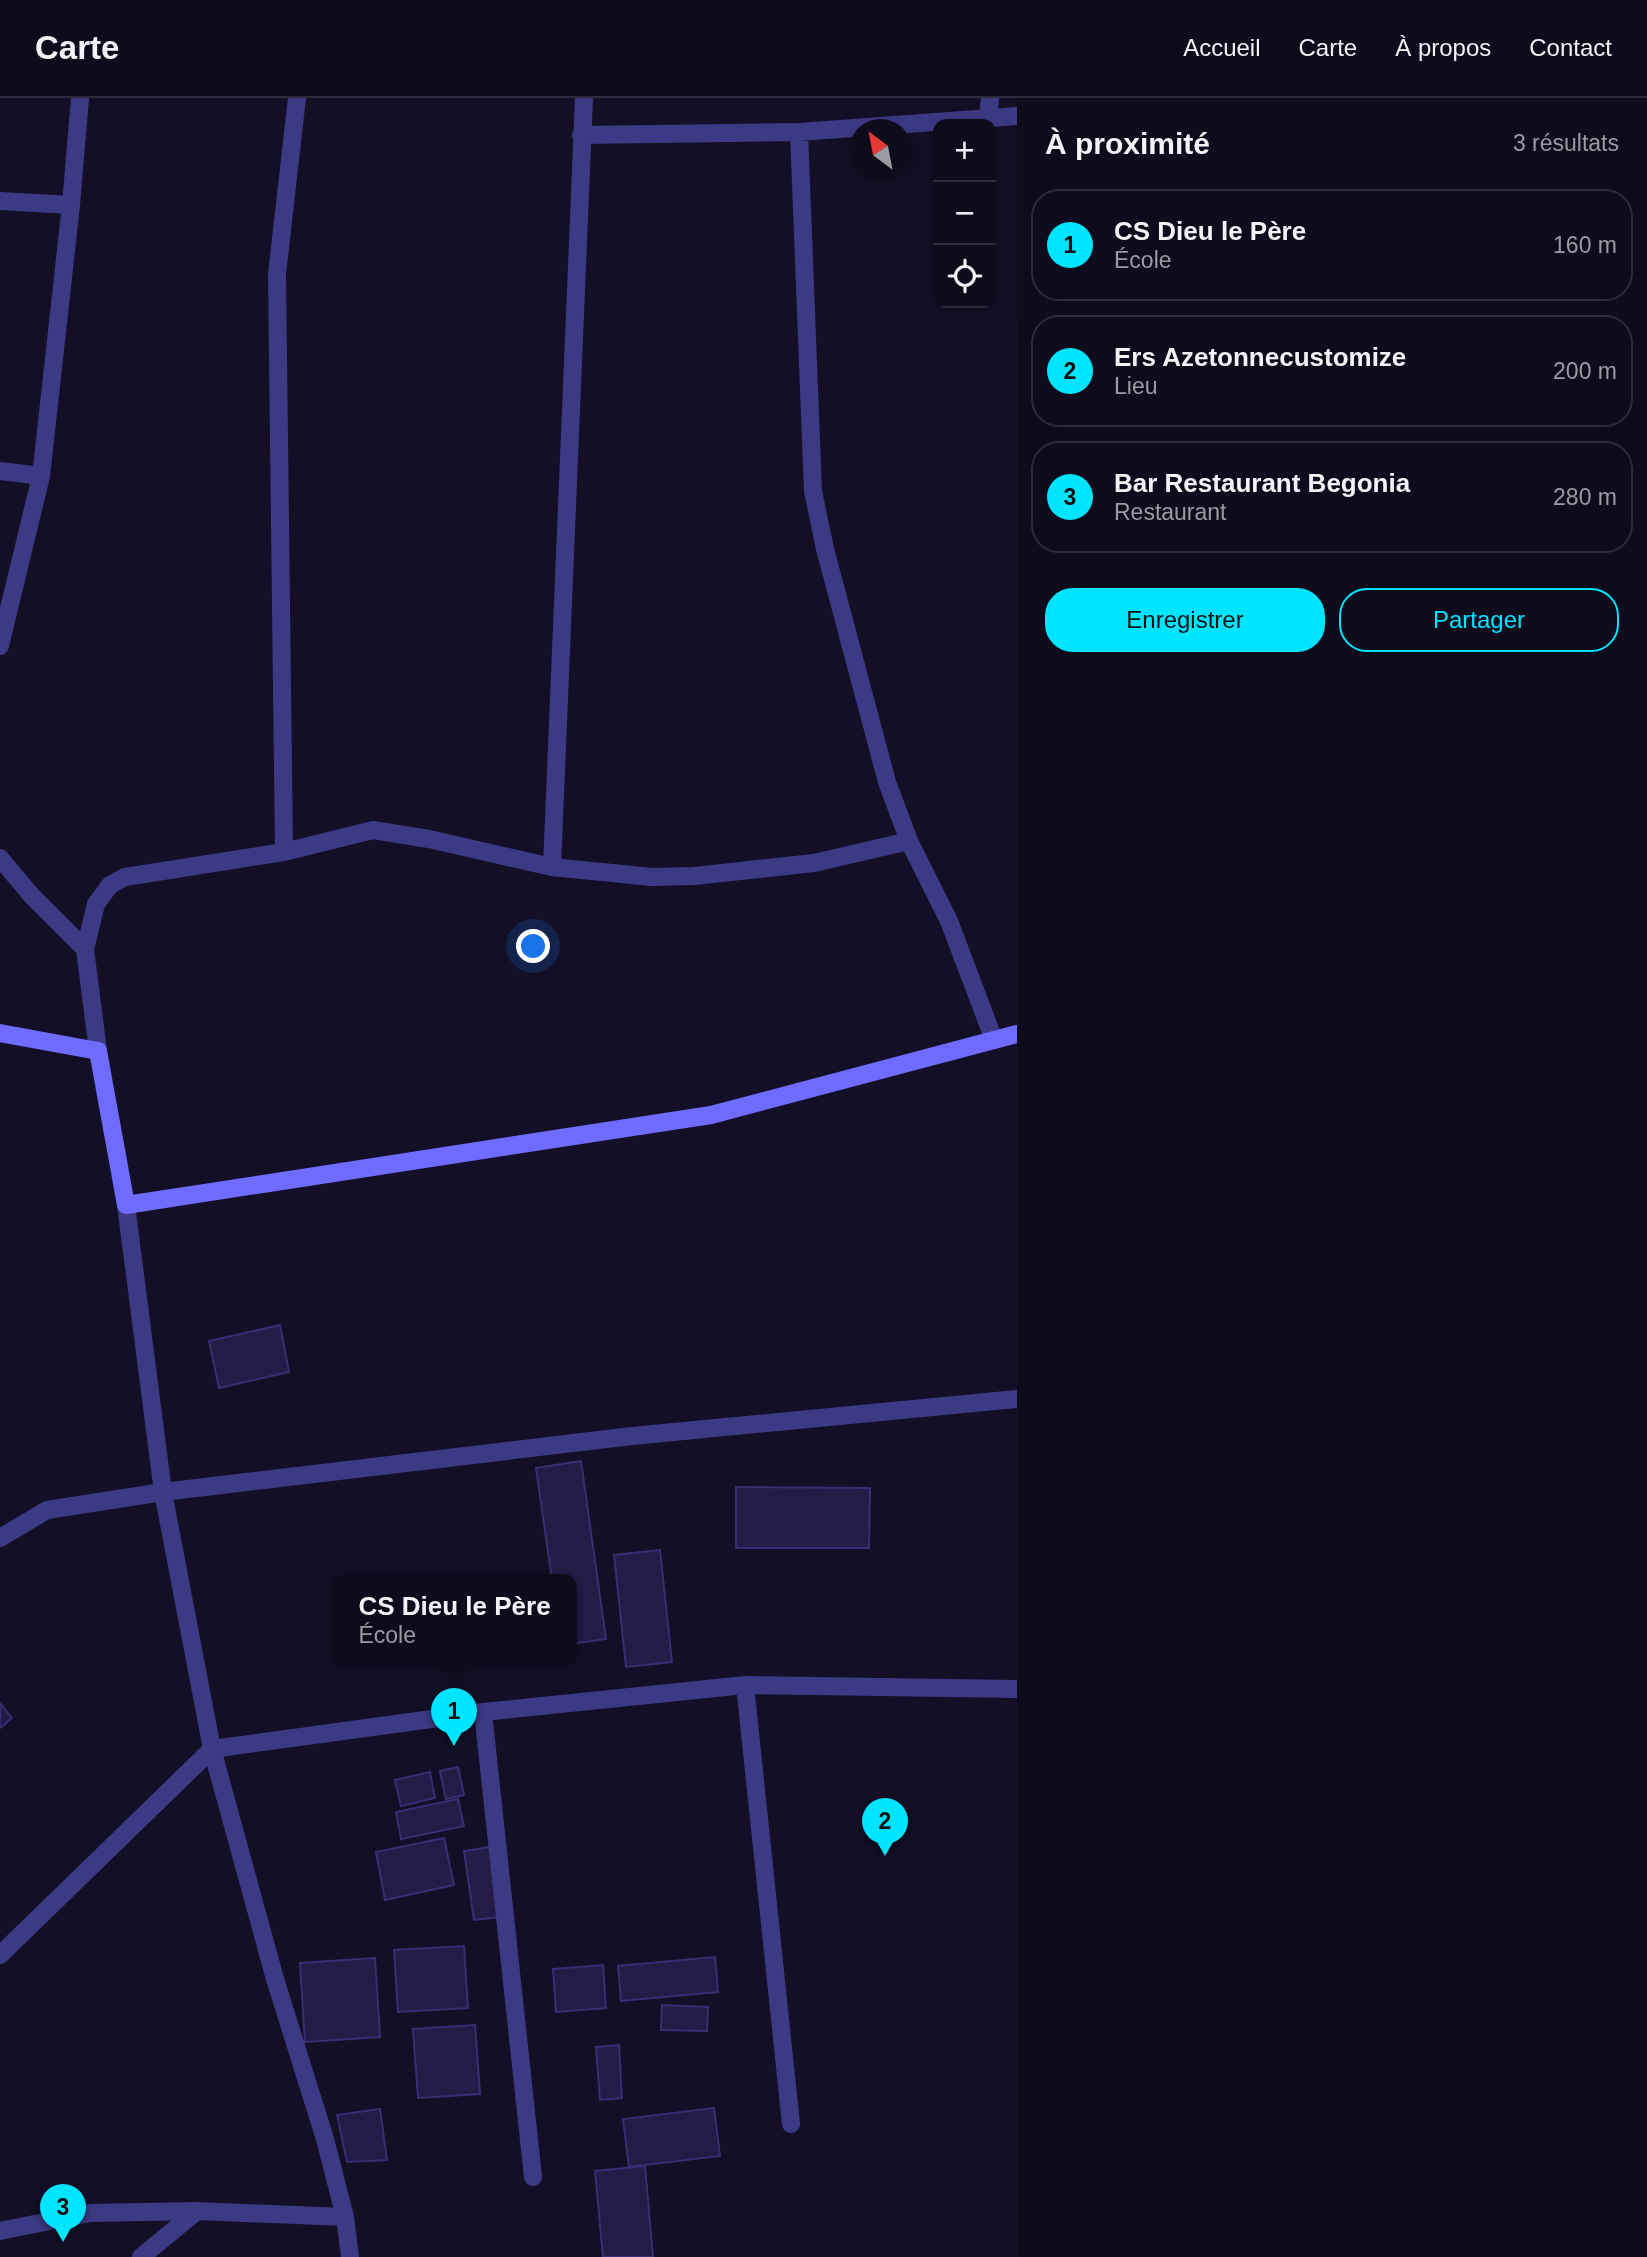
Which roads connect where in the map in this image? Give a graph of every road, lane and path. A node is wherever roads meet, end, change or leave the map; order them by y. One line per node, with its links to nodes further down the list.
1 (80, 98): 10 (street)
2 (297, 98): 15 (street)
3 (584, 98): 8 (street)
4 (989, 98): 6 (street)
5 (1017, 116): 6 (street)
6 (988, 117): 7 (street)
7 (799, 131): 8 (street); 14 (street)
8 (581, 135): 17 (street)
9 (0, 201): 10 (street)
10 (71, 205): 12 (street)
11 (0, 471): 12 (street)
12 (41, 476): 13 (street)
13 (0, 646)
14 (909, 841): 17 (street); 21 (street)
15 (284, 852): 17 (street); 18 (street)
16 (0, 858): 18 (street)
17 (552, 867)
18 (85, 950): 22 (street)
19 (0, 1033): 22 (street)
20 (1017, 1034): 21 (street)
21 (994, 1040): 23 (street)
22 (98, 1051): 23 (street)
23 (126, 1205): 25 (street)
24 (1017, 1399): 25 (street)
25 (163, 1492): 26 (street); 30 (street)
26 (0, 1538)
27 (745, 1685): 28 (street); 29 (street); 32 (street)
28 (1017, 1689)
29 (483, 1712): 30 (street); 33 (street)
30 (212, 1749): 31 (street); 35 (street)
31 (0, 1955)
32 (791, 2124)
33 (533, 2177)
34 (197, 2211): 35 (street); 36 (street); 37 (street)
35 (345, 2217): 38 (street)
36 (0, 2231)
37 (141, 2257)
38 (350, 2257)

